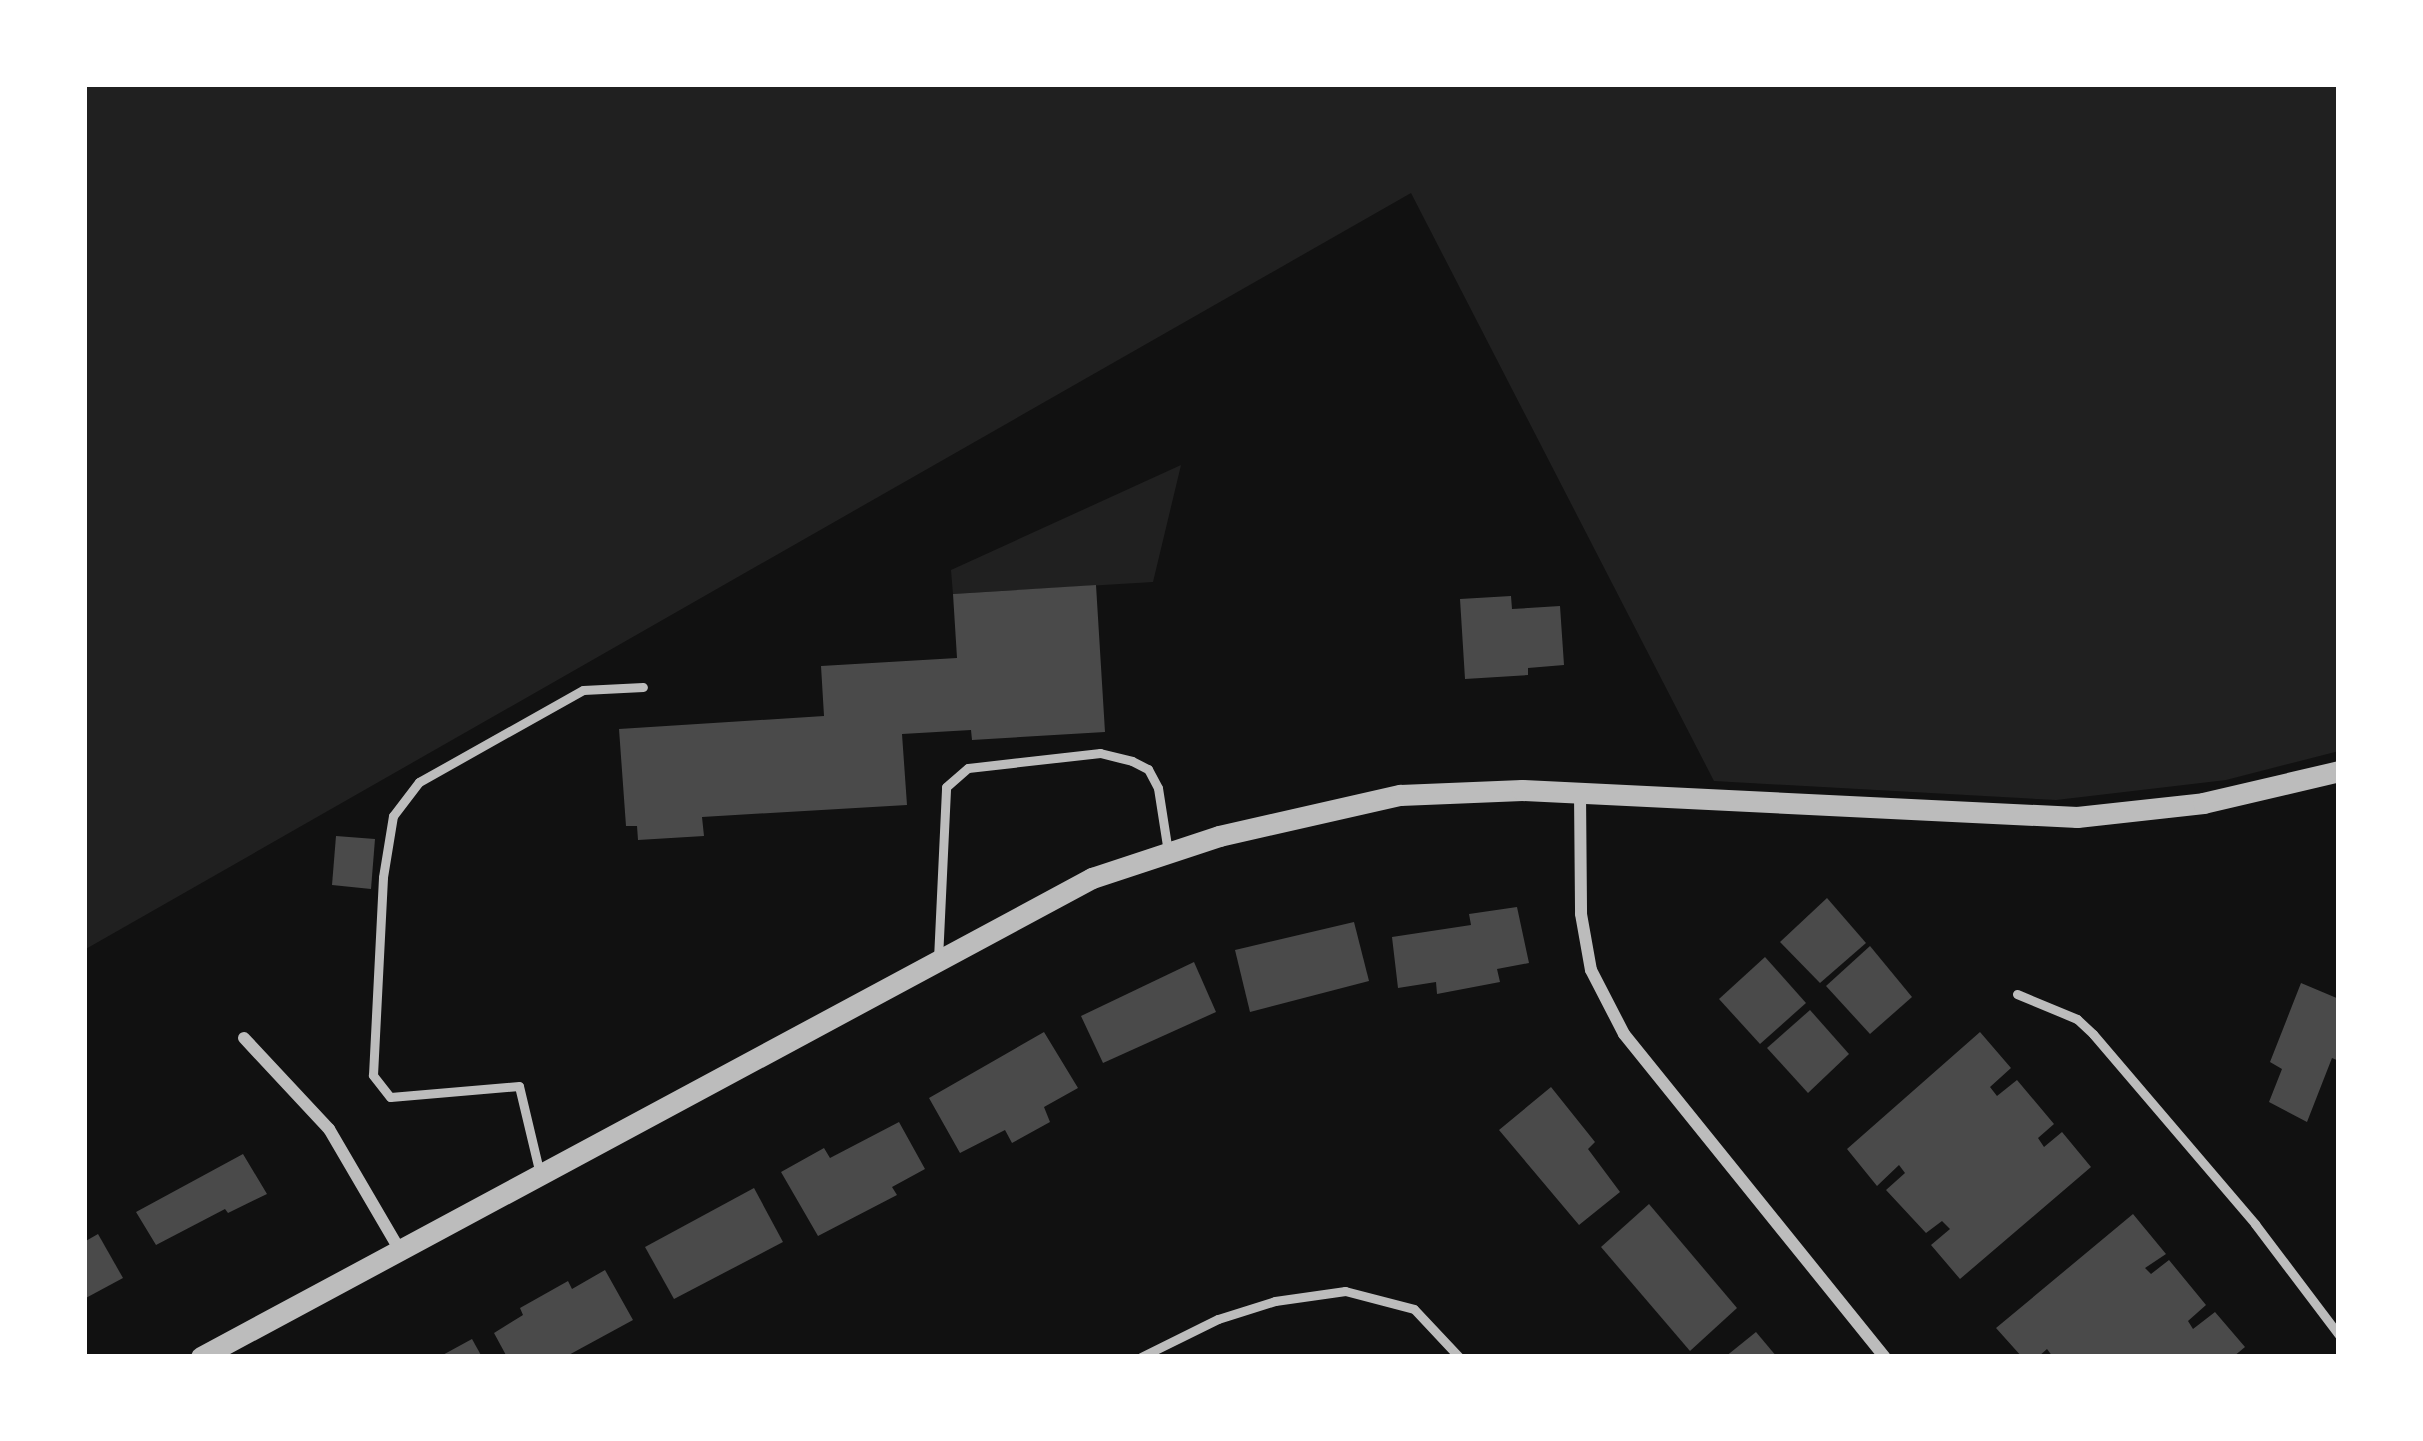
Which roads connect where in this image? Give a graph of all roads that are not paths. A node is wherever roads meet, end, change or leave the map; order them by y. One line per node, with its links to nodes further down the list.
1 (643, 688): 8 (lane)
2 (2339, 770): 3 (street)
3 (1580, 793): 4 (street); 14 (street)
4 (1168, 852): 5 (street); 5 (lane)
5 (938, 959): 8 (street)
6 (2017, 994): 10 (lane)
7 (244, 1038): 9 (street)
8 (541, 1176): 9 (street)
9 (399, 1250): 11 (street)
10 (2339, 1335)
11 (201, 1357)
12 (1142, 1357): 13 (lane)
13 (1459, 1357)
14 (1885, 1357)

